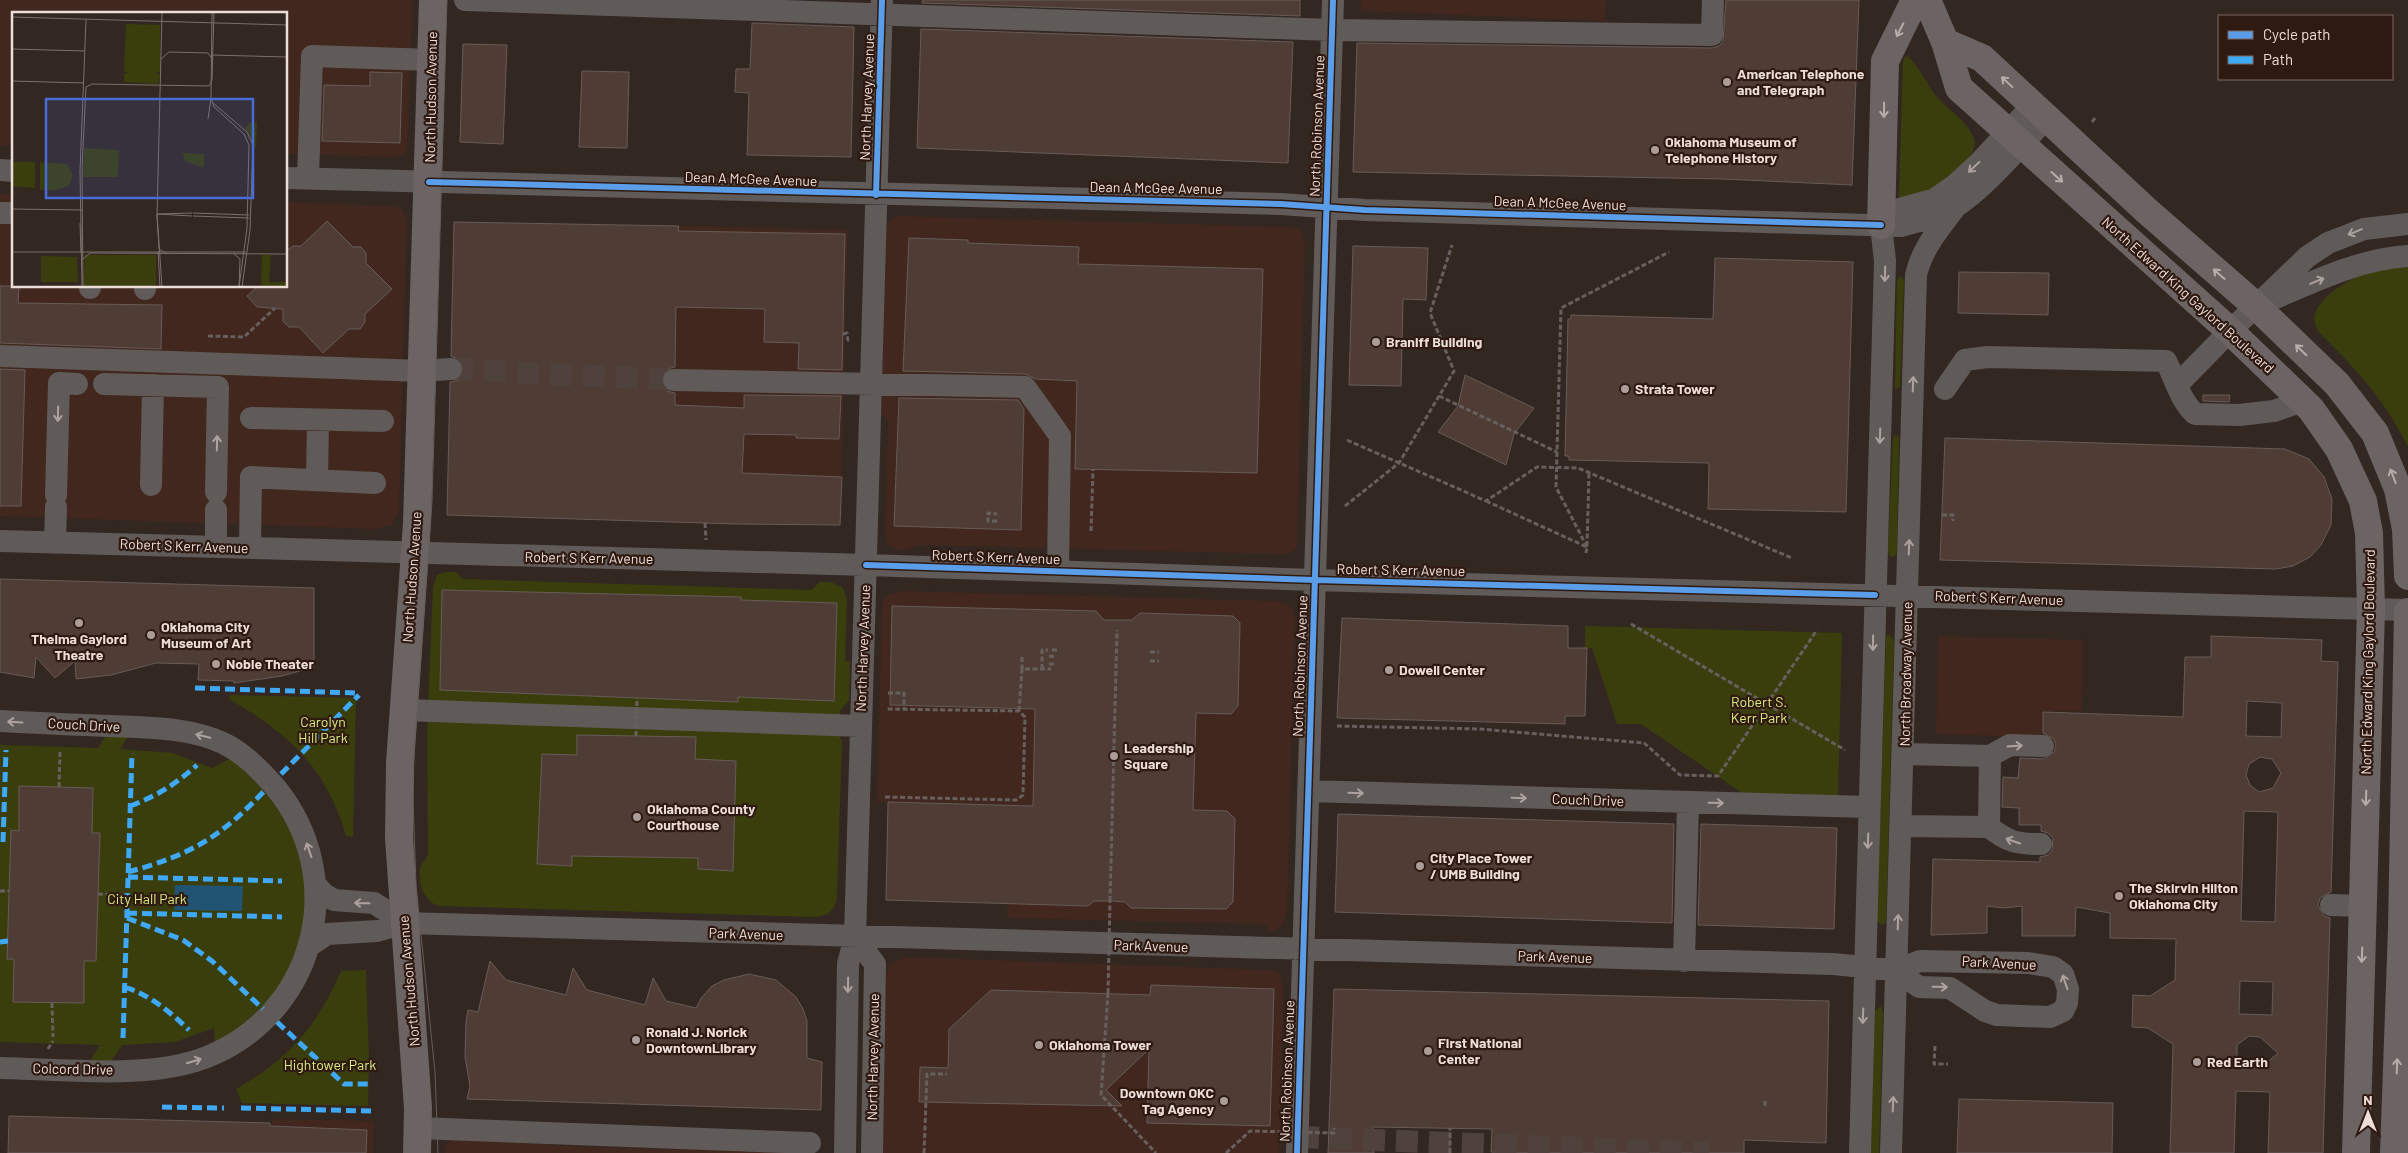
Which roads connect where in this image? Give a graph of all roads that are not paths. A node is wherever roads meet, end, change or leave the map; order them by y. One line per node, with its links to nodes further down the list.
1 (433, 0): 10 (main road, North Hudson Avenue)
2 (465, 0): 7 (street)
3 (1333, 0): 8 (street, North Robinson Avenue)
4 (1713, 0): 8 (street)
5 (1915, 0): 19 (main road, one-way to 19)
6 (1927, 0): 9 (main road)
7 (882, 7): 8 (street); 15 (street, North Harvey Avenue)
8 (1332, 30): 17 (street, North Robinson Avenue)
9 (1945, 42): 11 (main road, one-way to 9); 12 (main road, North Edward King Gaylord Boulevard)
10 (432, 60): 13 (street); 14 (main road, North Hudson Avenue)
11 (2040, 111): 12 (street, Dean A McGee Avenue); 21 (main road, one-way to 11)
12 (2015, 138): 16 (street, Dean A McGee Avenue); 19 (street, Dean A McGee Avenue, one-way to 19); 22 (main road, North Edward King Gaylord Boulevard, one-way to 22)
13 (297, 178): 14 (street, Dean A McGee Avenue)
14 (429, 182): 15 (street, Dean A McGee Avenue); 25 (main road, North Hudson Avenue)
15 (876, 195): 17 (street, Dean A McGee Avenue); 27 (street, North Harvey Avenue)
16 (1956, 206): 19 (street, Dean A McGee Avenue); 50 (street, North Broadway Avenue, one-way to 16)
17 (1327, 208): 19 (street, Dean A McGee Avenue); 48 (street, North Robinson Avenue)
18 (2408, 224): 21 (street, one-way to 21)
19 (1881, 225): 49 (street, one-way to 49)
20 (2408, 256): 21 (street, one-way to 20)
21 (2256, 306): 22 (street); 47 (main road, one-way to 21)
22 (2230, 331): 30 (street); 33 (main road, North Edward King Gaylord Boulevard)
23 (0, 356): 25 (street)
24 (451, 369): 25 (street)
25 (422, 371): 44 (main road, North Hudson Avenue)
26 (674, 380): 27 (street)
27 (871, 383): 45 (street, North Harvey Avenue); 46 (street)
28 (77, 384): 41 (street, one-way to 41)
29 (104, 384): 31 (street)
30 (2178, 384): 32 (street); 33 (street)
31 (153, 386): 39 (street); 42 (street, one-way to 31)
32 (1945, 389)
33 (2303, 401): 51 (main road, North Edward King Gaylord Boulevard)
34 (251, 418): 35 (street)
35 (318, 420): 36 (street); 37 (street)
36 (382, 421)
37 (317, 480): 38 (street); 43 (street)
38 (375, 483)
39 (151, 485)
40 (0, 541): 41 (street, Robert S Kerr Avenue)
41 (55, 543): 42 (street, Robert S Kerr Avenue)
42 (216, 547): 43 (street, Robert S Kerr Avenue)
43 (250, 548): 44 (street, Robert S Kerr Avenue)
44 (414, 554): 45 (street, Robert S Kerr Avenue); 53 (main road, North Hudson Avenue)
45 (866, 565): 46 (street, Robert S Kerr Avenue); 55 (street, North Harvey Avenue)
46 (1058, 571): 48 (street, Robert S Kerr Avenue)
47 (2408, 576)
48 (1315, 580): 49 (street, Robert S Kerr Avenue); 59 (street, North Robinson Avenue)
49 (1875, 595): 50 (street, Robert S Kerr Avenue); 61 (street, one-way to 61)
50 (1908, 595): 51 (street, Robert S Kerr Avenue); 57 (street, North Broadway Avenue)
51 (2371, 609): 52 (street, Robert S Kerr Avenue); 67 (main road, North Edward King Gaylord Boulevard, one-way to 67)
52 (2408, 611): 69 (main road)
53 (404, 710): 55 (street); 68 (main road, North Hudson Avenue)
54 (0, 721): 65 (street, Couch Drive, one-way to 54)
55 (861, 726): 70 (street, North Harvey Avenue)
56 (2043, 746): 58 (street, one-way to 56)
57 (1904, 754): 58 (street); 62 (street, North Broadway Avenue)
58 (1990, 756): 63 (street)
59 (1308, 791): 60 (street, Couch Drive, one-way to 60); 72 (street, North Robinson Avenue)
60 (1688, 802): 61 (street, Couch Drive, one-way to 61); 73 (street)
61 (1869, 807): 74 (street, one-way to 74)
62 (1902, 826): 63 (street); 75 (street, North Broadway Avenue, one-way to 62)
63 (1989, 827): 64 (street, one-way to 63)
64 (2041, 844)
65 (316, 885): 68 (street, one-way to 65); 71 (street, Colcord Drive)
66 (2331, 905): 67 (street)
67 (2363, 906): 69 (main road); 85 (main road, North Edward King Gaylord Boulevard, one-way to 85)
68 (405, 923): 70 (street, Park Avenue); 71 (street, Park Avenue); 78 (main road, North Hudson Avenue)
69 (2402, 928): 76 (main road)
70 (855, 937): 72 (street, Park Avenue); 80 (street, North Harvey Avenue, one-way to 80); 81 (street, North Harvey Avenue)
71 (309, 946): 77 (street, Colcord Drive, one-way to 71)
72 (1302, 950): 73 (street, Park Avenue); 82 (street, North Robinson Avenue)
73 (1684, 960): 74 (street, Park Avenue)
74 (1864, 967): 75 (street, Park Avenue); 83 (street, one-way to 83)
75 (1896, 970): 75 (street, Park Avenue, one-way to 75); 84 (street, North Broadway Avenue, one-way to 75)
76 (2404, 982): 86 (main road, one-way to 76)
77 (0, 1068)
78 (417, 1140): 79 (street)
79 (810, 1143)
80 (846, 1153)
81 (872, 1153)
82 (1297, 1153)
83 (1860, 1153)
84 (1891, 1153)
85 (2356, 1153)
86 (2394, 1153)

